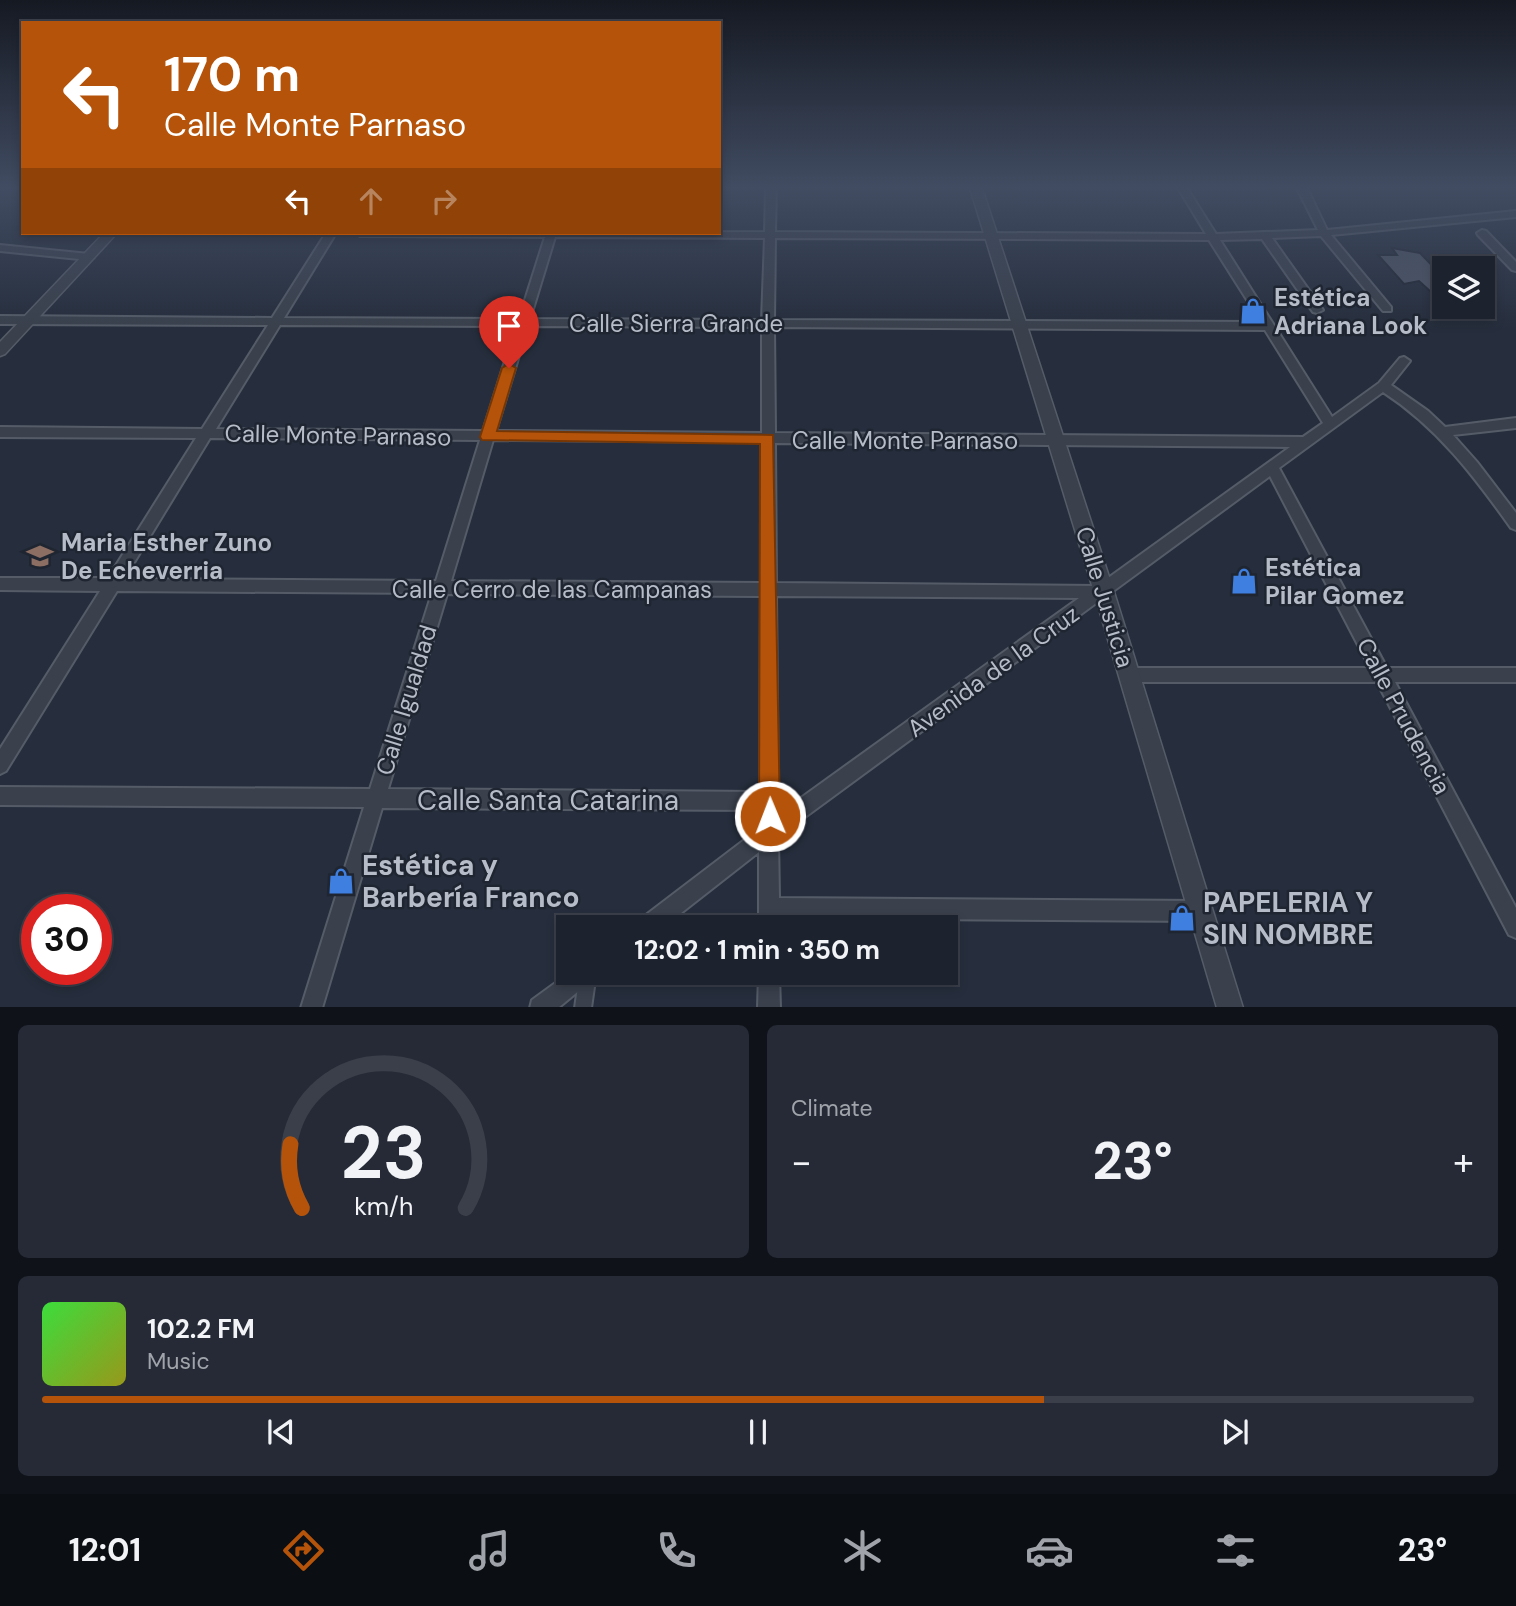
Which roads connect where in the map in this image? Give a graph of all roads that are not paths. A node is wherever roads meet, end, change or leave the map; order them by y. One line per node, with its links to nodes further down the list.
1 (109, 235): 13 (street)
2 (330, 235): 18 (street)
3 (550, 235): 20 (street, Calle Igualdad)
4 (770, 235): 8 (street); 21 (street)
5 (1265, 235): 9 (street); 16 (street)
6 (1326, 235): 15 (street)
7 (1484, 235): 11 (street)
8 (991, 236): 9 (street); 22 (street, Calle Justicia)
9 (1212, 237): 23 (street)
10 (0, 248): 13 (street)
11 (1503, 254): 12 (street); 14 (street)
12 (1516, 255)
13 (89, 257): 19 (street)
14 (1516, 268)
15 (1387, 309)
16 (1317, 310)
17 (0, 320): 19 (street, Calle Sierra Grande)
18 (277, 320): 19 (street, Calle Sierra Grande); 20 (street, Calle Sierra Grande); 31 (street)
19 (26, 322): 24 (street)
20 (523, 323): 21 (street, Calle Sierra Grande); 32 (street, Calle Igualdad)
21 (768, 323): 22 (street, Calle Sierra Grande); 33 (street)
22 (1019, 325): 23 (street, Calle Sierra Grande); 34 (street, Calle Justicia)
23 (1268, 326): 28 (street)
24 (0, 351)
25 (1404, 361): 26 (street, Avenida de la Cruz)
26 (1383, 386): 28 (street, Avenida de la Cruz); 30 (street)
27 (1516, 422): 30 (street)
28 (1330, 424): 35 (street, Avenida de la Cruz)
29 (0, 432): 31 (street, Calle Monte Parnaso)
30 (1444, 432): 37 (street)
31 (206, 434): 32 (street, Calle Monte Parnaso); 39 (street)
32 (488, 437): 33 (street, Calle Monte Parnaso); 40 (street, Calle Igualdad)
33 (768, 439): 34 (street, Calle Monte Parnaso); 41 (street)
34 (1056, 440): 35 (street, Calle Monte Parnaso); 42 (street, Calle Justicia)
35 (1306, 442): 36 (street, Avenida de la Cruz)
36 (1272, 467): 42 (street, Avenida de la Cruz); 44 (street, Calle Prudencia)
37 (1516, 524)
38 (0, 584): 39 (street, Calle Cerro de las Campanas)
39 (113, 586): 40 (street, Calle Cerro de las Campanas); 46 (street)
40 (441, 588): 41 (street, Calle Cerro de las Campanas); 48 (street, Calle Igualdad)
41 (768, 590): 42 (street, Calle Cerro de las Campanas); 49 (street)
42 (1104, 592): 43 (street, Calle Justicia); 50 (street, Avenida de la Cruz)
43 (1129, 675): 44 (street); 52 (street, Calle Justicia)
44 (1382, 675): 45 (street); 56 (street, Calle Prudencia)
45 (1516, 675)
46 (0, 765)
47 (0, 796): 48 (street, Calle Santa Catarina)
48 (374, 800): 49 (street, Calle Santa Catarina); 60 (street, Calle Igualdad)
49 (769, 801): 50 (street, Calle Santa Catarina); 51 (street)
50 (801, 810): 51 (street, Avenida de la Cruz)
51 (771, 831): 53 (street, Avenida de la Cruz); 54 (street)
52 (1201, 911): 55 (street); 64 (street, Calle Justicia)
53 (662, 915)
54 (769, 915)
55 (954, 915)
56 (1516, 928)
57 (570, 985): 61 (street)
58 (586, 985): 62 (street)
59 (769, 985): 63 (street)
60 (310, 1007)
61 (540, 1007)
62 (583, 1007)
63 (769, 1007)
64 (1230, 1007)

